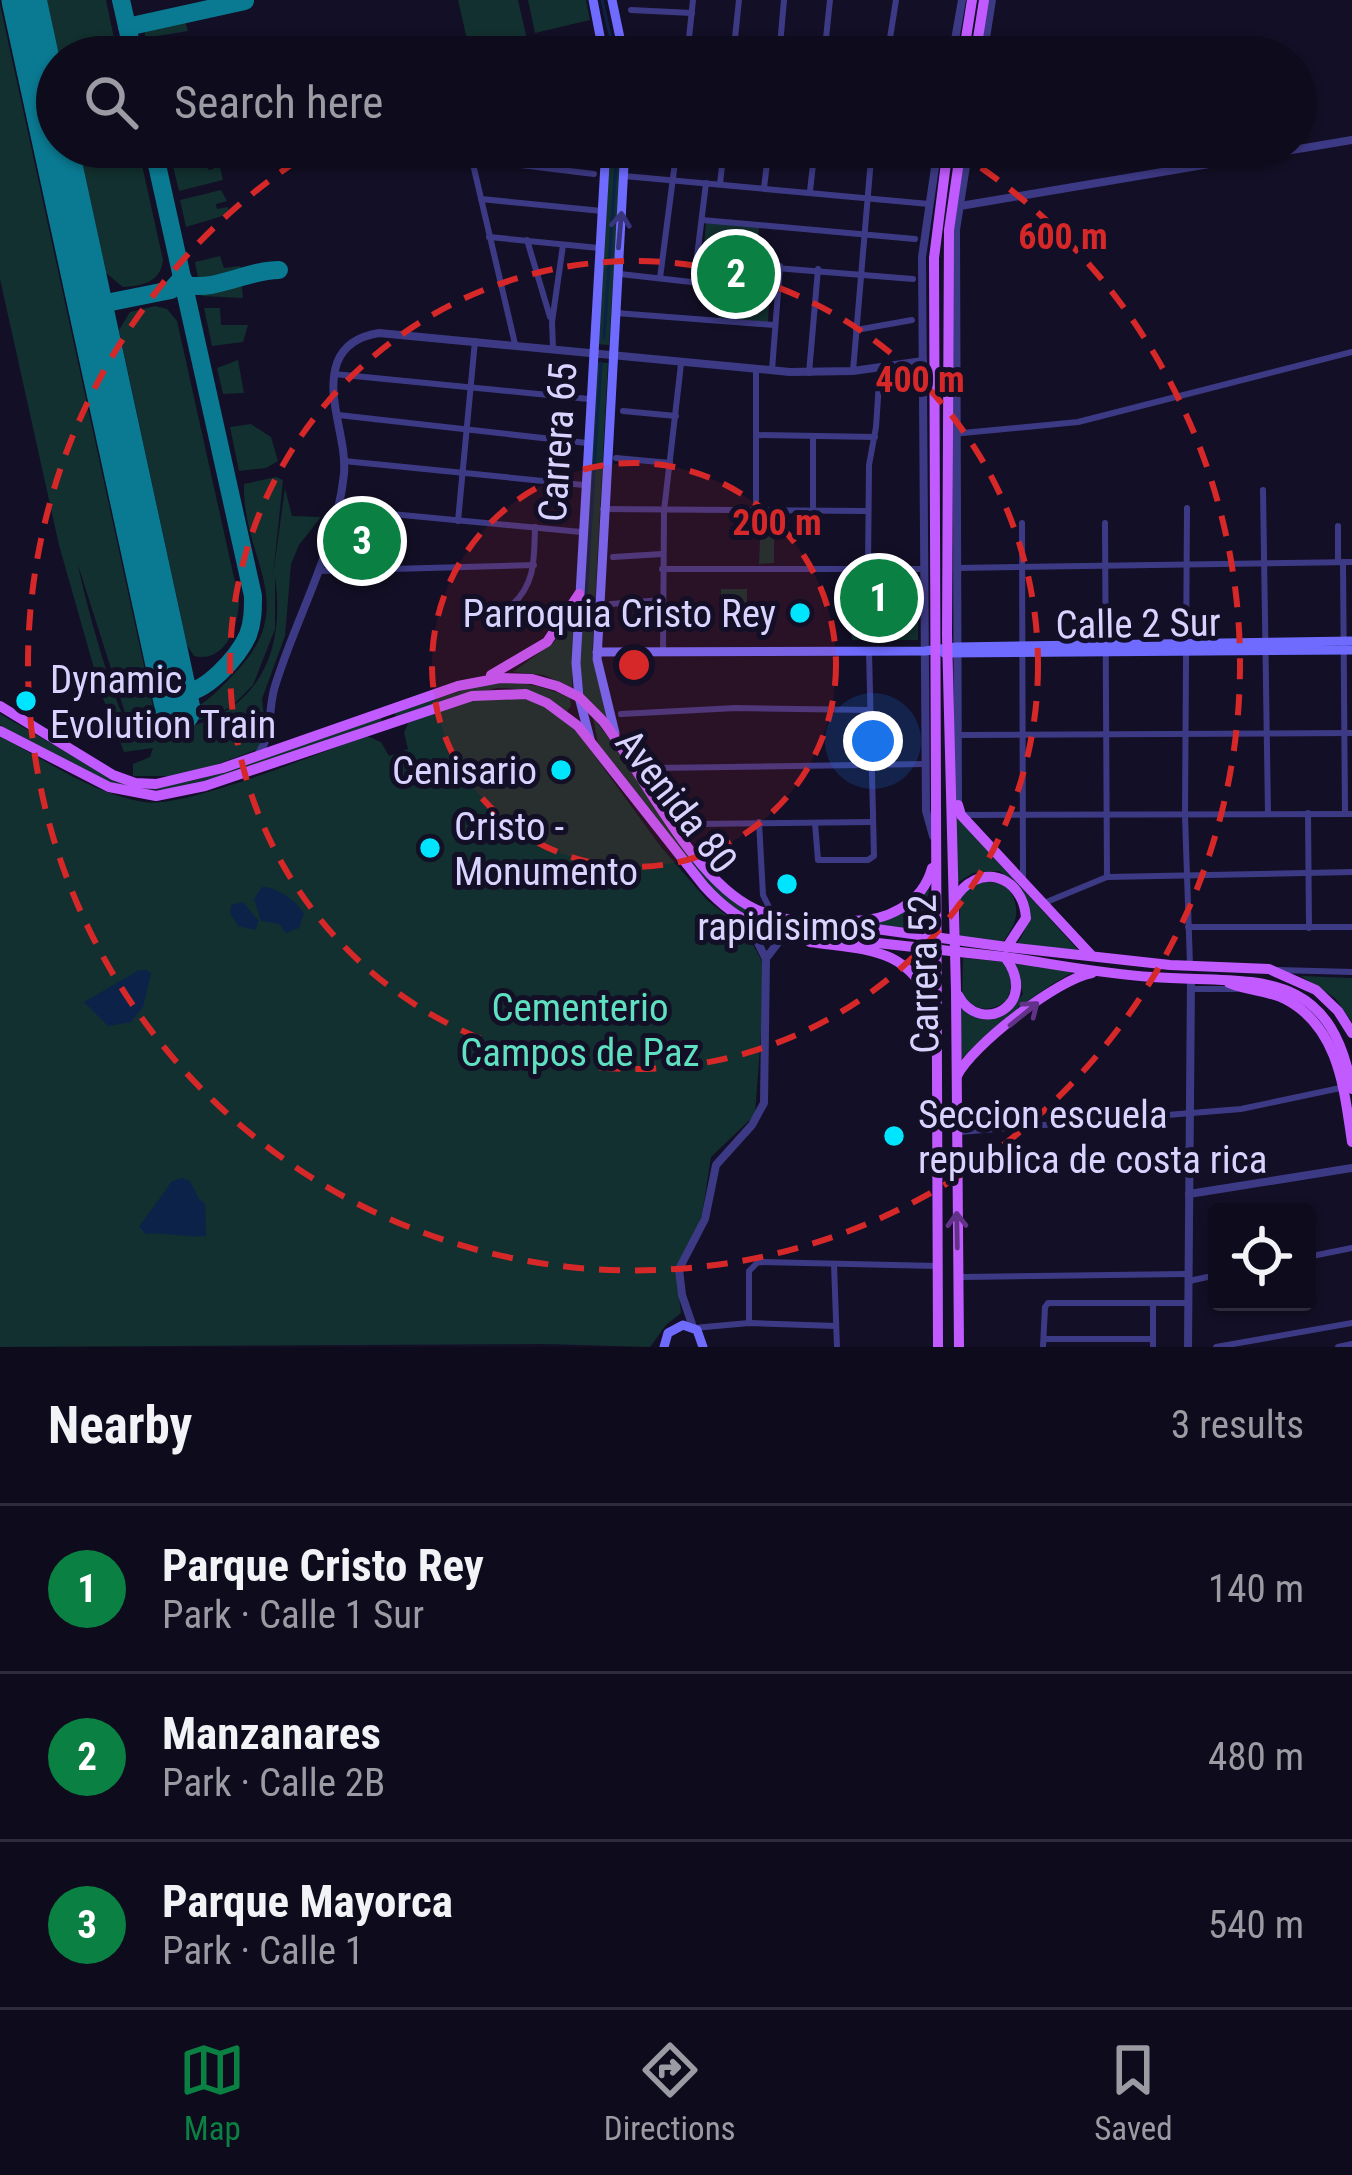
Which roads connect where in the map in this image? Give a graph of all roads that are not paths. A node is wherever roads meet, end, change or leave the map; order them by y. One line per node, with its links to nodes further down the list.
1 (593, 0): 17 (main road)
2 (612, 0): 18 (main road)
3 (647, 0): 13 (street)
4 (693, 0): 14 (street)
5 (739, 0): 20 (street)
6 (784, 0): 21 (street)
7 (830, 0): 22 (street)
8 (896, 0): 23 (street)
9 (962, 0): 16 (street)
10 (972, 0): 15 (main road)
11 (988, 0): 25 (main road)
12 (631, 10): 13 (street)
13 (646, 11): 14 (street)
14 (692, 13): 19 (street)
15 (969, 17): 16 (main road); 24 (main road)
16 (956, 34)
17 (600, 36)
18 (620, 36)
19 (689, 36)
20 (736, 36)
21 (781, 36)
22 (826, 36)
23 (890, 36)
24 (966, 36)
25 (982, 36)
26 (1352, 140): 27 (street)
27 (1316, 146)
28 (472, 168): 50 (street)
29 (558, 168): 42 (street)
30 (605, 168): 53 (main road, Carrera 65)
31 (624, 168): 43 (main road, Carrera 65)
32 (674, 168): 44 (street)
33 (722, 168): 46 (street)
34 (766, 168): 47 (street)
35 (812, 168): 48 (street)
36 (870, 168): 49 (street)
37 (935, 168): 51 (street, Carrera 52)
38 (945, 168): 71 (main road, Carrera 52)
39 (961, 168): 73 (main road, Carrera 52)
40 (963, 168): 52 (street, Carrera 52)
41 (1186, 168): 52 (street)
42 (594, 174)
43 (624, 176): 44 (street); 64 (main road, Carrera 65, one-way to 43)
44 (672, 179): 45 (street); 66 (street)
45 (706, 183): 46 (street); 54 (street)
46 (720, 184): 47 (street)
47 (764, 188): 48 (street)
48 (810, 192): 49 (street)
49 (866, 198): 51 (street); 56 (street)
50 (480, 199): 53 (street); 55 (street)
51 (929, 204): 70 (street, Carrera 52)
52 (960, 206): 73 (street, Carrera 52)
53 (602, 211): 60 (main road, Carrera 65)
54 (702, 220): 56 (street); 68 (street)
55 (489, 237): 58 (street); 79 (street)
56 (862, 237): 57 (street); 65 (street)
57 (915, 239)
58 (527, 240): 59 (street); 75 (street)
59 (563, 244): 60 (street); 75 (street)
60 (600, 248): 81 (main road, Carrera 65)
61 (780, 265): 62 (street); 63 (street); 76 (street)
62 (763, 267)
63 (818, 269): 65 (street); 90 (street)
64 (616, 274): 66 (street); 72 (main road, Carrera 65)
65 (859, 275): 67 (street); 77 (street)
66 (660, 278): 68 (street)
67 (913, 279)
68 (694, 282): 69 (street)
69 (718, 285)
70 (922, 301): 71 (main road); 84 (street, Carrera 52)
71 (934, 310): 107 (main road, Carrera 52)
72 (614, 313): 76 (street); 83 (main road, Carrera 65)
73 (952, 316): 98 (main road, Carrera 52)
74 (912, 320): 77 (street)
75 (551, 322): 80 (street)
76 (774, 325): 88 (street)
77 (855, 330): 89 (street)
78 (475, 340): 79 (street); 91 (street); 92 (street)
79 (515, 344): 80 (street)
80 (554, 348): 81 (street)
81 (593, 352): 83 (street); 93 (main road, Carrera 65)
82 (1352, 352): 98 (street)
83 (611, 355): 85 (street); 112 (main road, Carrera 65)
84 (923, 361): 86 (street); 107 (street, Carrera 52)
85 (682, 364): 87 (street); 96 (street)
86 (880, 368): 89 (street); 101 (street)
87 (756, 370): 88 (street); 99 (street)
88 (772, 370): 90 (street)
89 (853, 371): 90 (street)
90 (809, 373)
91 (334, 374): 92 (street); 95 (street)
92 (470, 387): 93 (street); 97 (street)
93 (589, 399): 102 (main road, Carrera 65)
94 (623, 411): 96 (street)
95 (338, 415): 97 (street); 104 (street)
96 (676, 416): 105 (street)
97 (467, 430): 102 (street); 106 (street)
98 (952, 434): 113 (main road, Carrera 52)
99 (756, 435): 100 (street); 117 (street)
100 (813, 436): 101 (street); 115 (street)
101 (875, 437): 116 (street)
102 (586, 443): 108 (main road, Carrera 65)
103 (616, 458): 105 (street)
104 (344, 461): 106 (street); 111 (street)
105 (670, 463): 114 (street)
106 (460, 472): 108 (street); 119 (street)
107 (929, 478): 137 (street, Carrera 52); 149 (main road, Carrera 52)
108 (584, 484): 124 (main road, Carrera 65)
109 (1263, 490): 128 (street)
110 (1187, 508): 130 (street)
111 (339, 509): 118 (street); 138 (street)
112 (603, 509): 114 (street); 150 (main road, Carrera 65)
113 (952, 510): 134 (street, Carrera 52); 149 (main road, Carrera 52)
114 (664, 511): 117 (street); 125 (street)
115 (814, 511): 116 (street); 117 (street)
116 (868, 511): 136 (street)
117 (757, 512)
118 (392, 516): 119 (street); 132 (street)
119 (458, 521): 123 (street)
120 (1022, 523): 133 (street)
121 (1105, 523): 131 (street)
122 (1338, 526): 127 (street)
123 (535, 527): 124 (street); 129 (street)
124 (581, 532): 139 (main road, Carrera 65)
125 (662, 554): 126 (street); 135 (street)
126 (613, 557)
127 (1344, 562): 128 (street); 143 (street)
128 (1262, 563): 130 (street); 144 (street)
129 (534, 565): 132 (street); 142 (street)
130 (1186, 565): 131 (street); 145 (street)
131 (1105, 566): 133 (street); 146 (street)
132 (389, 567): 138 (street)
133 (1023, 567): 134 (street); 147 (street)
134 (956, 568): 149 (street, Carrera 52)
135 (662, 569): 136 (street); 140 (street)
136 (868, 569): 137 (street)
137 (924, 569): 149 (street, Carrera 52)
138 (319, 571): 158 (street)
139 (579, 594): 152 (main road); 153 (main road, Carrera 65)
140 (662, 601): 141 (street); 151 (street)
141 (610, 604)
142 (512, 605)
143 (1348, 646): 144 (main road, Calle 2 Sur); 165 (street)
144 (1264, 647): 145 (main road, Calle 2 Sur); 161 (street)
145 (1187, 648): 146 (main road, Calle 2 Sur); 164 (street)
146 (1105, 649): 147 (main road, Calle 2 Sur); 163 (street)
147 (1024, 650): 149 (main road, Calle 2 Sur); 162 (street)
148 (869, 651): 149 (main road, Calle 2 Sur); 151 (main road, Calle 2 Sur); 155 (street)
149 (943, 651): 159 (main road, Carrera 52); 166 (street, Carrera 52); 174 (main road, Carrera 52)
150 (597, 652): 151 (main road, Calle 2 Sur); 167 (main road, Carrera 65)
151 (663, 652)
152 (479, 681): 153 (main road); 169 (main road)
153 (574, 695): 156 (main road); 167 (main road, Avenida 80); 168 (main road, Carrera 65)
154 (0, 706): 170 (main road)
155 (870, 710): 157 (street); 171 (street)
156 (566, 715): 160 (main road, Avenida 80); 168 (main road, Avenida 80)
157 (621, 715)
158 (271, 719): 169 (street); 170 (street)
159 (930, 724): 172 (street, Carrera 52); 185 (main road, Carrera 52)
160 (0, 730)
161 (1266, 732): 164 (street); 165 (street); 175 (street)
162 (1023, 733): 163 (street); 166 (street); 179 (street)
163 (1106, 733): 164 (street); 177 (street)
164 (1187, 733): 180 (street)
165 (1348, 733): 178 (street)
166 (959, 735): 174 (street, Carrera 52)
167 (616, 739): 194 (main road, Avenida 80)
168 (590, 740): 195 (main road, Avenida 80)
169 (292, 745): 170 (main road)
170 (256, 757)
171 (871, 764): 172 (street); 173 (street); 182 (street)
172 (925, 764): 185 (street, Carrera 52)
173 (655, 768)
174 (956, 812): 179 (street); 191 (main road); 192 (main road, Carrera 52)
175 (1268, 813): 176 (street); 180 (street)
176 (1307, 813): 178 (street); 187 (street)
177 (1106, 814): 179 (street); 180 (street); 190 (street)
178 (1349, 814)
179 (1023, 815): 191 (street)
180 (1185, 815): 189 (street)
181 (759, 822): 183 (street); 184 (street); 194 (street)
182 (872, 822): 183 (street); 183 (street)
183 (814, 823)
184 (692, 824)
185 (934, 837): 186 (main road, Carrera 52)
186 (934, 859): 194 (main road); 210 (main road, Carrera 52)
187 (1309, 872): 188 (street); 189 (street); 198 (street)
188 (1352, 872)
189 (1186, 874): 190 (street); 197 (street)
190 (1107, 877): 193 (street)
191 (1023, 884): 193 (main road)
192 (952, 903): 200 (main road); 209 (main road, Carrera 52)
193 (1042, 904): 201 (main road)
194 (778, 916): 200 (main road, Avenida 80, bridge)
195 (748, 923): 199 (main road, Avenida 80); 202 (street)
196 (1352, 927): 198 (street)
197 (1187, 928): 198 (street); 206 (street)
198 (1309, 928)
199 (784, 935): 200 (main road, Avenida 80, bridge); 202 (street); 210 (main road)
200 (1006, 952): 201 (main road, Avenida 80); 204 (main road, Avenida 80); 209 (main road)
201 (1090, 956): 206 (main road, Avenida 80)
202 (766, 959): 229 (street)
203 (1269, 970): 205 (street); 206 (main road, Avenida 80); 211 (main road, Avenida 80)
204 (1113, 972): 206 (main road, Avenida 80); 212 (main road, one-way to 204)
205 (1352, 972)
206 (1191, 978): 207 (main road, Avenida 80); 208 (street); 214 (street)
207 (1221, 979): 208 (main road, Avenida 80); 213 (main road, Avenida 80)
208 (1244, 989): 213 (main road, Avenida 80)
209 (956, 991): 212 (main road, Carrera 52)
210 (936, 1024): 222 (main road, Carrera 52)
211 (1352, 1033)
212 (955, 1085): 215 (main road, Carrera 52)
213 (1349, 1087): 214 (street); 216 (main road, Avenida 80)
214 (1191, 1114): 215 (street); 218 (street)
215 (955, 1132): 224 (main road, Carrera 52, one-way to 215)
216 (1352, 1142)
217 (1352, 1168): 218 (street)
218 (1189, 1194): 225 (street)
219 (1352, 1248): 220 (street)
220 (1316, 1255)
221 (834, 1264): 222 (street); 230 (street); 231 (street)
222 (937, 1266): 238 (main road, Carrera 52)
223 (1208, 1276): 225 (street)
224 (958, 1277): 225 (street); 239 (main road, Carrera 52)
225 (1186, 1278): 227 (street)
226 (1154, 1303): 227 (street); 232 (street); 233 (street)
227 (1186, 1303): 240 (street)
228 (1352, 1322): 241 (street)
229 (689, 1323): 230 (street); 235 (main road); 236 (main road)
230 (749, 1323): 231 (street)
231 (836, 1327): 237 (street)
232 (1044, 1343): 233 (street)
233 (1153, 1343)
234 (1352, 1344): 242 (street)
235 (703, 1346)
236 (664, 1347)
237 (837, 1347)
238 (938, 1347)
239 (959, 1347)
240 (1187, 1347)
241 (1216, 1347)
242 (1338, 1347)

